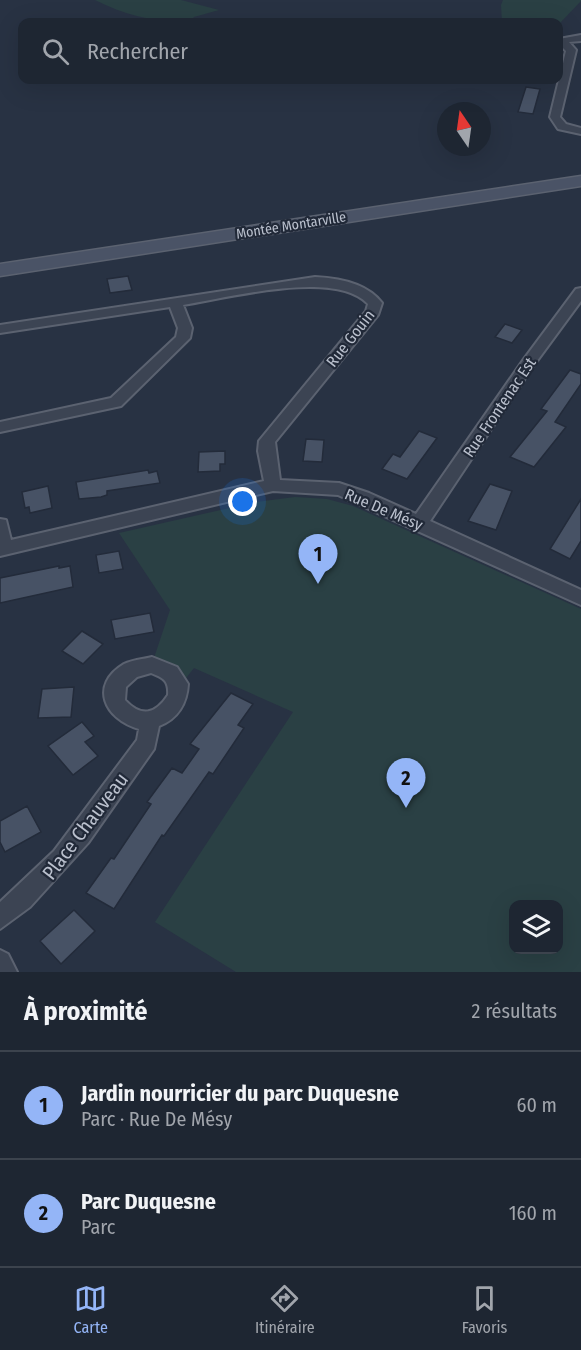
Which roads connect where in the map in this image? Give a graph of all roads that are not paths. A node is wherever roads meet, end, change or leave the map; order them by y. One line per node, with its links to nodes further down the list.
1 (581, 38): 2 (street)
2 (563, 84)
3 (563, 84): 4 (street)
4 (581, 131)
5 (581, 172): 7 (street, Montée Montarville)
6 (581, 181): 8 (street, Montée Montarville)
7 (0, 260)
8 (0, 270)
9 (581, 292): 14 (street, Rue Frontenac Est)
10 (175, 301): 11 (street, Rue Gouin); 12 (street); 13 (street, Rue Gouin)
11 (0, 329)
12 (0, 427)
13 (273, 485): 14 (street, Rue De Mésy); 16 (street, Rue De Mésy)
14 (419, 523): 17 (street, Rue De Mésy)
15 (0, 525): 16 (street)
16 (2, 548)
17 (581, 598)
18 (150, 721): 19 (street, Place Chauveau)
19 (0, 917)
20 (0, 962): 21 (street)
21 (5, 972)

